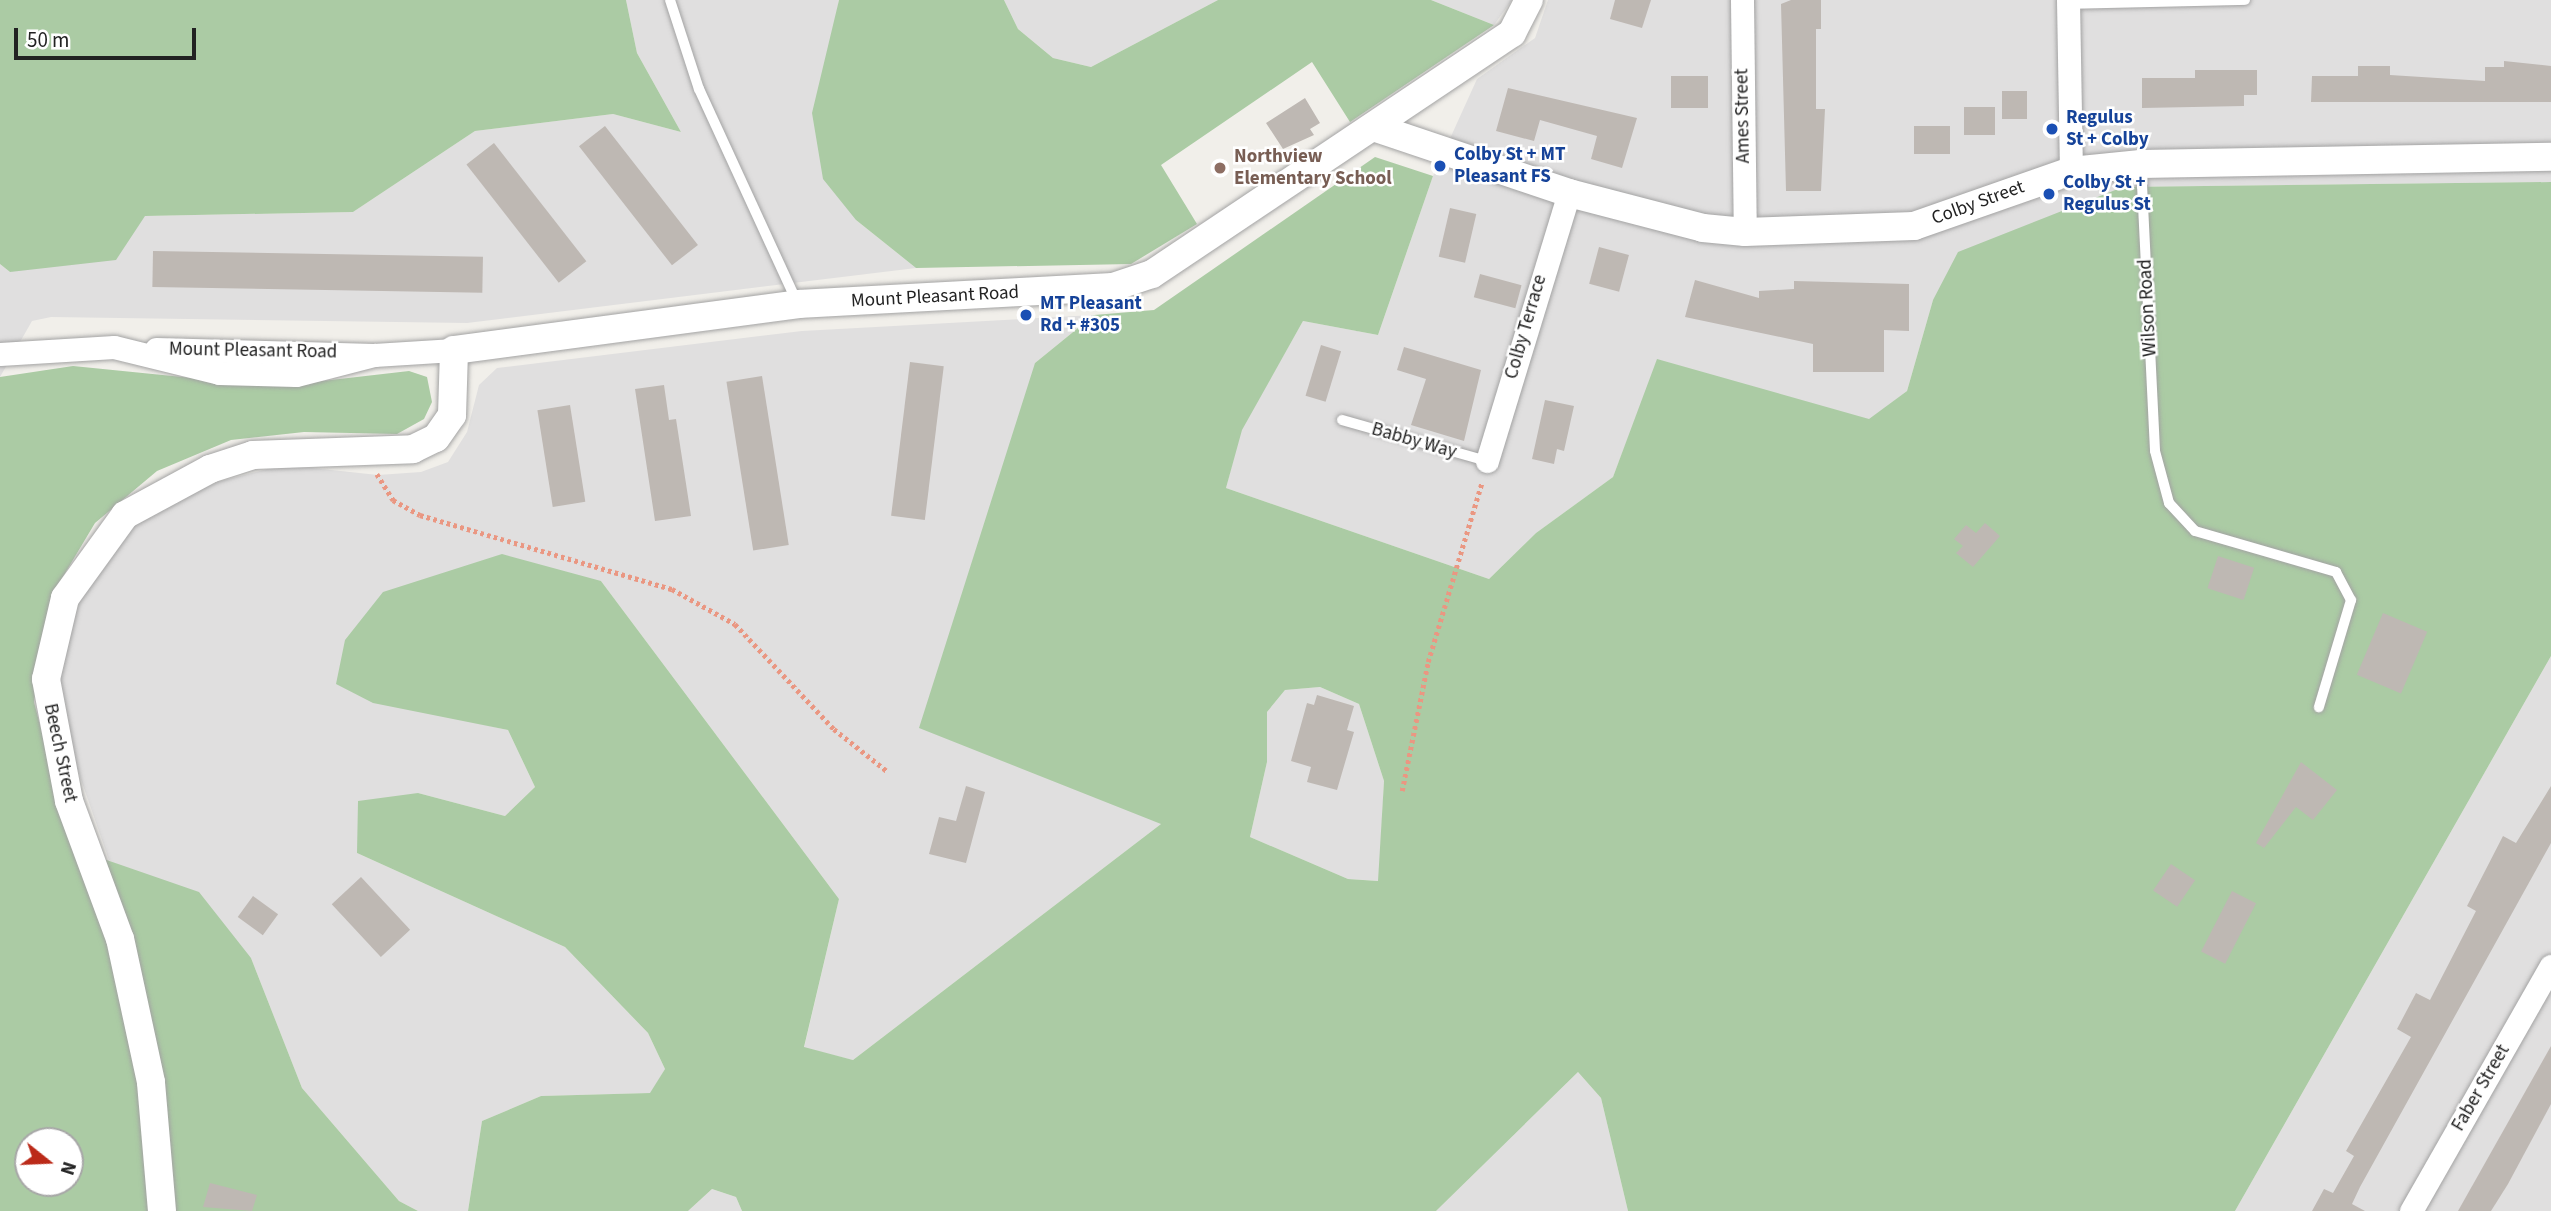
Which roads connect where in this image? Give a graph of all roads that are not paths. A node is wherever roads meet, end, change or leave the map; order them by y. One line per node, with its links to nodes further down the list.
1 (670, 0): 12 (lane)
2 (1529, 0): 6 (street, Mount Pleasant Road)
3 (1742, 0): 11 (street, Ames Street)
4 (2245, 0): 5 (lane)
5 (2068, 2): 9 (street)
6 (1376, 128): 10 (street, Colby Street); 12 (street, Mount Pleasant Road)
7 (2551, 156): 8 (street, Colby Street)
8 (2141, 164): 9 (street, Colby Street); 17 (lane, Wilson Road)
9 (2071, 171): 11 (street, Colby Street)
10 (1569, 194): 11 (street, Colby Street); 16 (street, Colby Terrace)
11 (1745, 233)
12 (798, 304): 13 (street, Mount Pleasant Road)
13 (454, 350): 14 (street, Mount Pleasant Road); 19 (street, Beech Street)
14 (0, 354)
15 (1342, 420): 16 (lane, Babby Way)
16 (1487, 461)
17 (2319, 707)
18 (2551, 966): 20 (street, Faber Street)
19 (162, 1211)
20 (2411, 1211)

